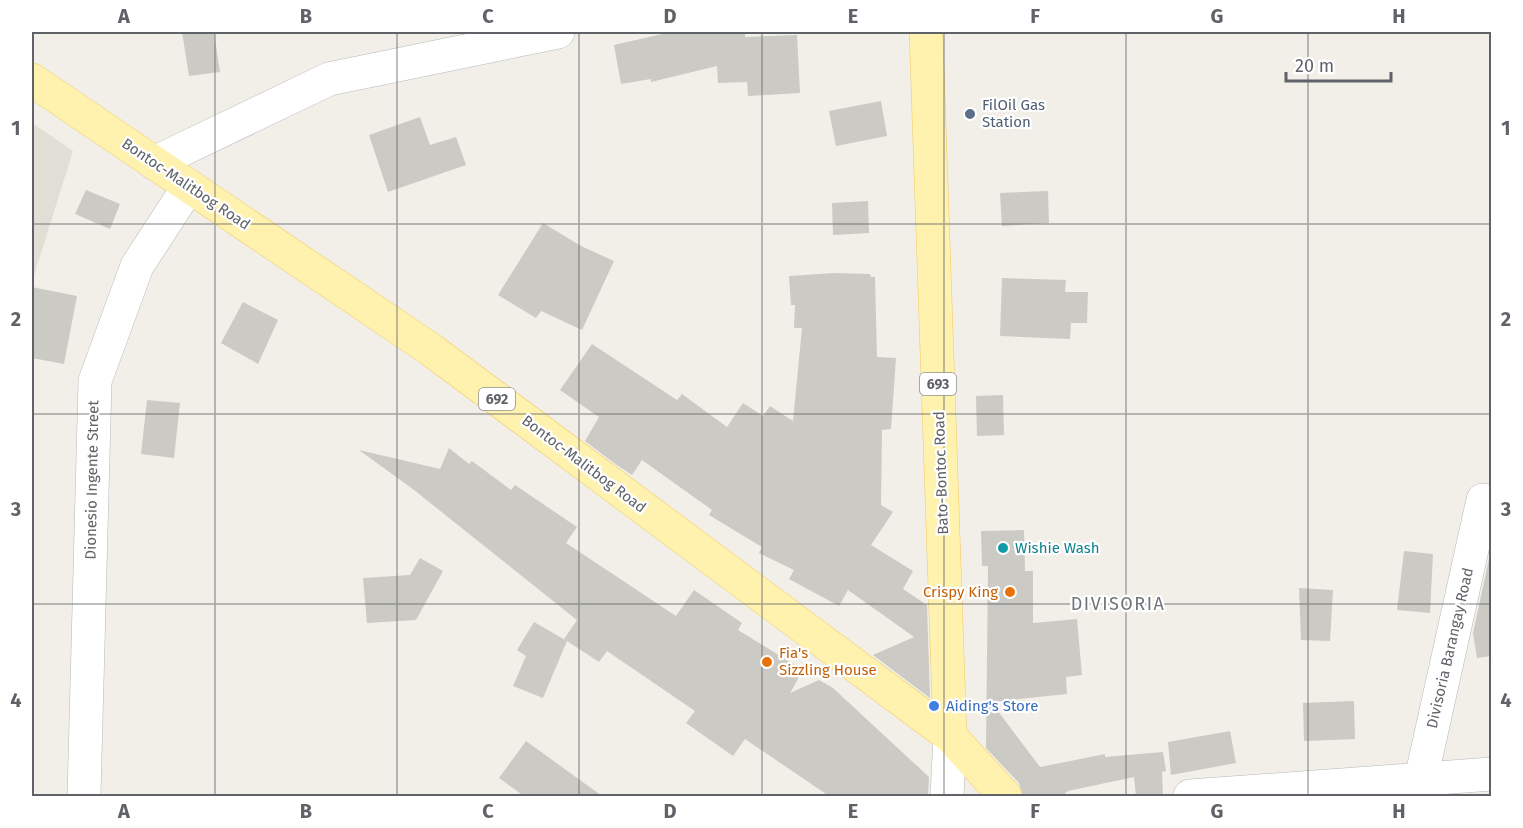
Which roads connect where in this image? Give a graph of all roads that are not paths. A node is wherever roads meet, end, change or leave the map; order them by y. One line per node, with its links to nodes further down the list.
1 (558, 32): 4 (street)
2 (926, 32): 7 (main road, Bato-Bontoc Road / 693)
3 (32, 81): 4 (main road, Bontoc-Malitbog Road / 692)
4 (154, 163): 5 (main road, Bontoc-Malitbog Road / 692)
5 (189, 186): 7 (main road, Bontoc-Malitbog Road / 692); 10 (street, Dionesio Ingente Street)
6 (1483, 500): 9 (street, Divisoria Barangay Road)
7 (950, 736): 11 (street); 12 (main road, 692)
8 (1491, 774): 9 (street)
9 (1420, 788): 13 (street)
10 (84, 796)
11 (947, 796)
12 (1005, 796)
13 (1190, 796)

